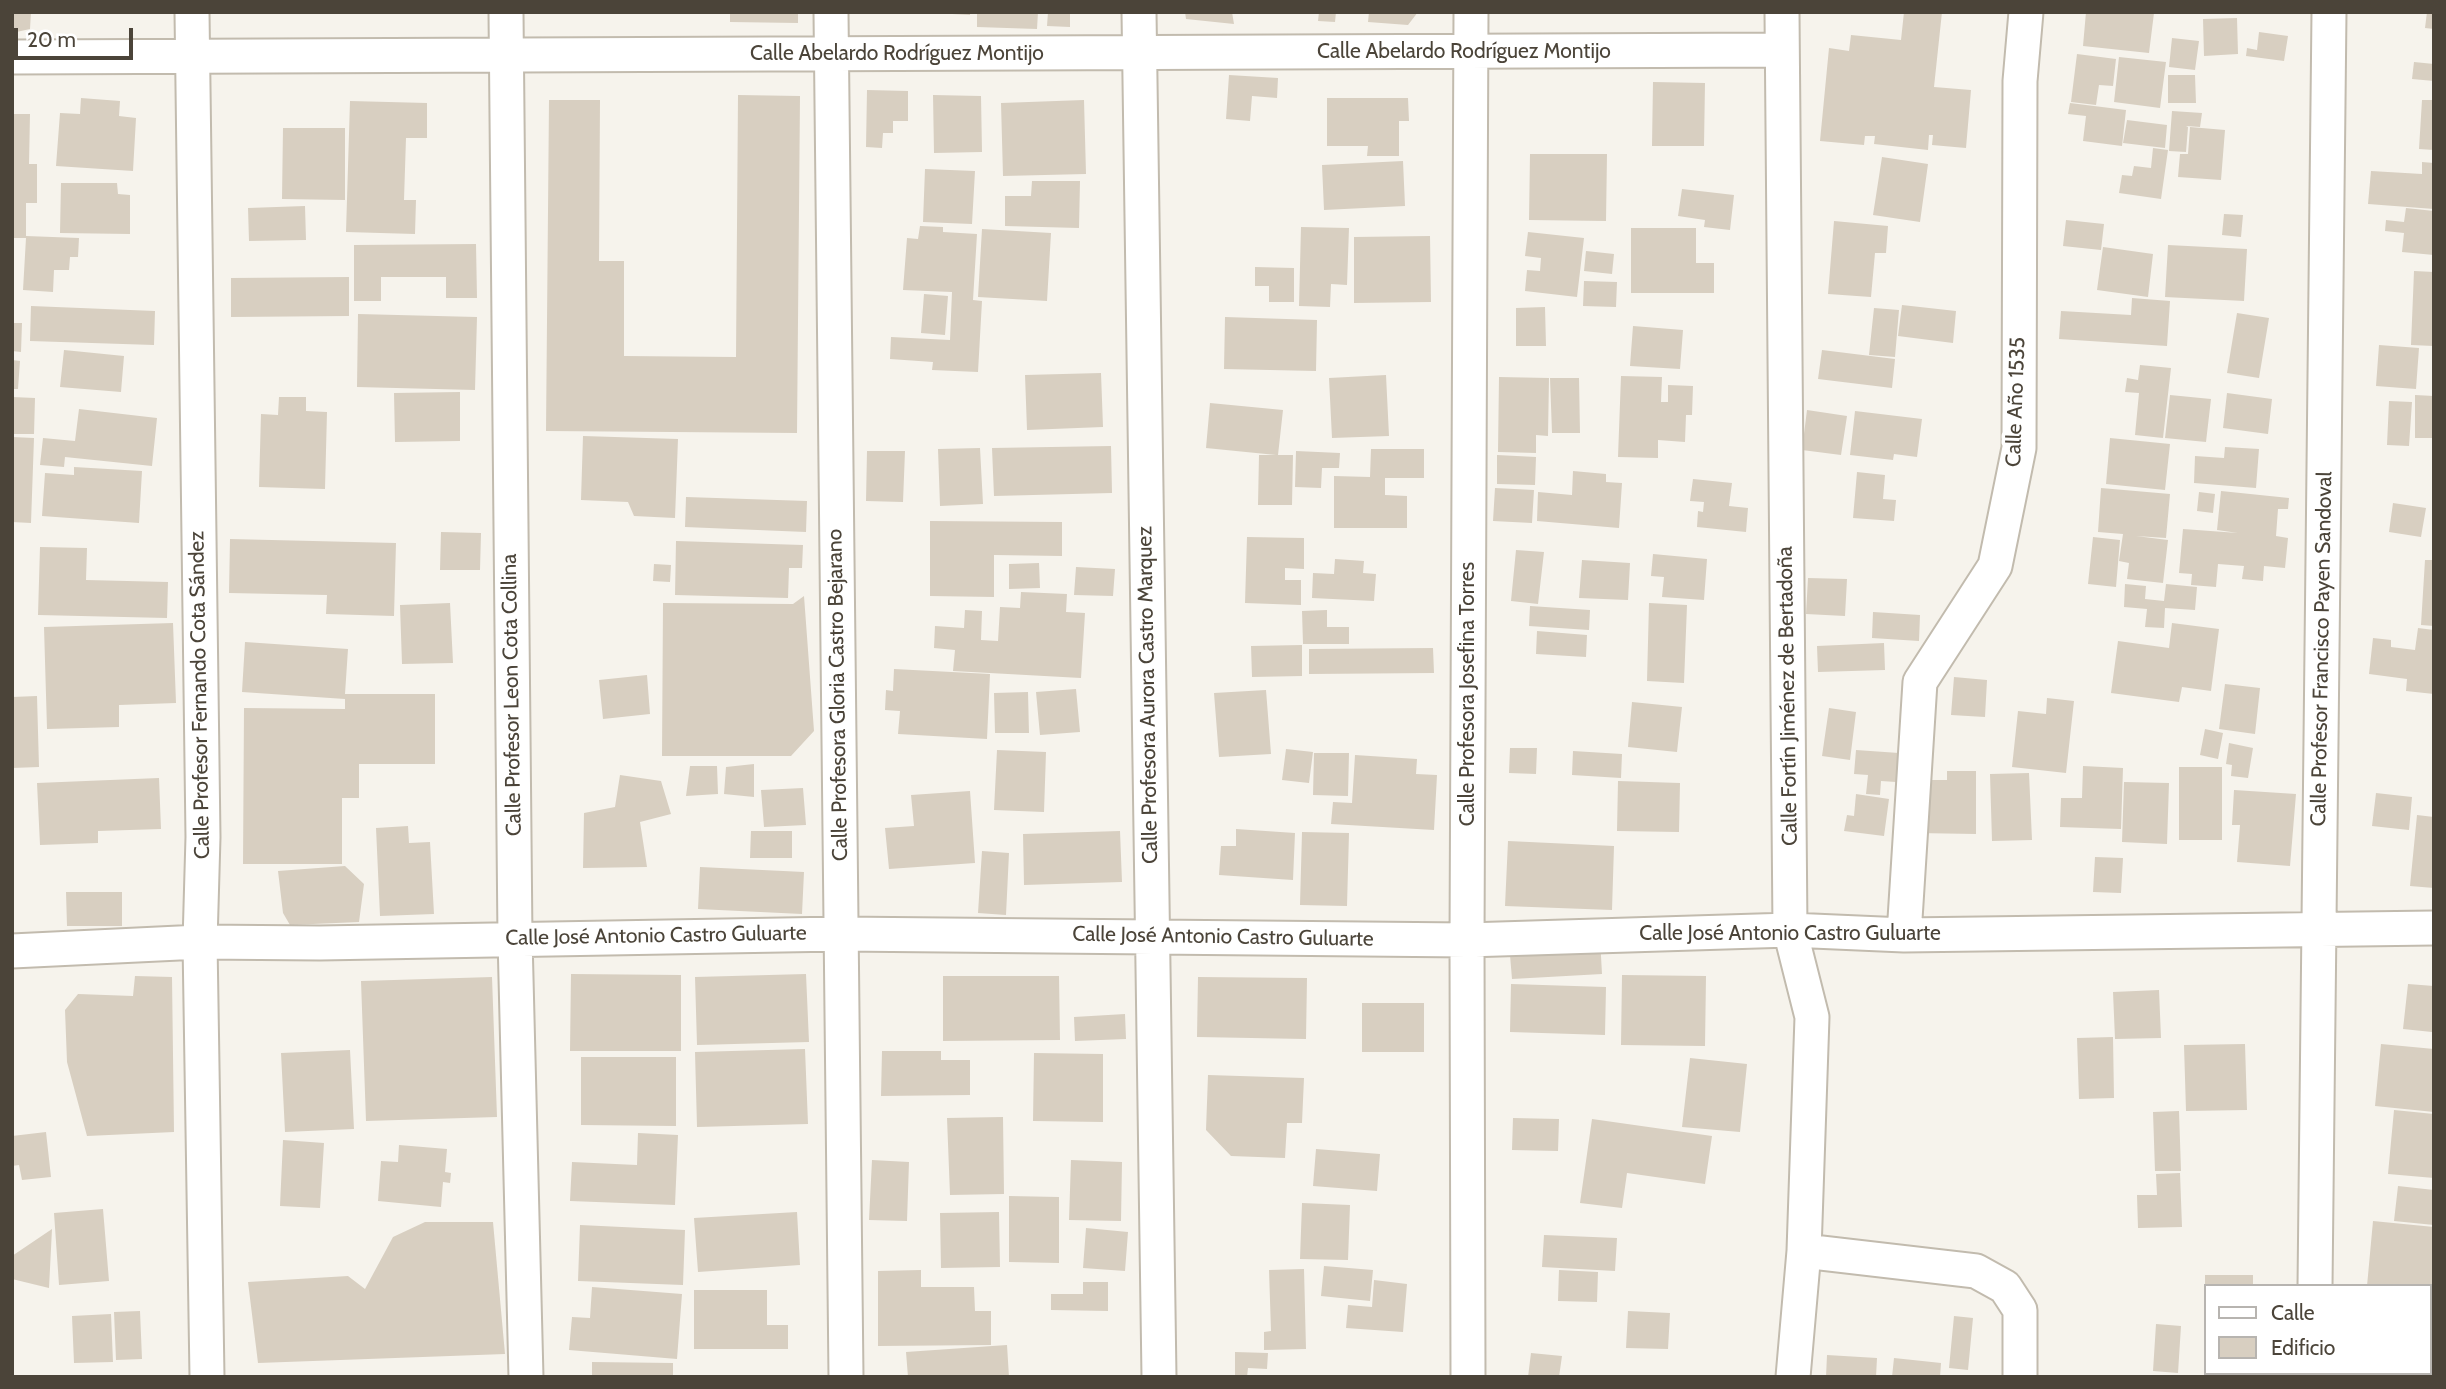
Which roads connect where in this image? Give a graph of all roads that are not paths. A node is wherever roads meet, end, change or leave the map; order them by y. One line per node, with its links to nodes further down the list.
1 (192, 12): 15 (street, Calle Profesor Fernando Cota Sández)
2 (506, 12): 13 (street, Calle Profesor Leon Cota Collina)
3 (831, 12): 12 (street, Calle Profesora Gloria Castro Bejarano)
4 (1139, 12): 11 (street, Calle Profesora Aurora Castro Marquez)
5 (1471, 12): 10 (street, Calle Profesora Josefina Torres)
6 (1782, 12): 9 (street, Calle Fortín Jiménez de Bertadoña)
7 (2026, 12): 20 (street, Calle Año 1535)
8 (2329, 12): 16 (street, Calle Profesor Francisco Payen Sandoval)
9 (1782, 50): 10 (street, Calle Abelardo Rodríguez Montijo); 18 (street, Calle Fortín Jiménez de Bertadoña)
10 (1472, 52): 11 (street, Calle Abelardo Rodríguez Montijo); 23 (street, Calle Profesora Josefina Torres)
11 (1139, 53): 12 (street, Calle Abelardo Rodríguez Montijo); 21 (street, Calle Profesora Aurora Castro Marquez)
12 (832, 54): 13 (street, Calle Abelardo Rodríguez Montijo); 19 (street, Calle Profesora Gloria Castro Bejarano)
13 (505, 55): 15 (street, Calle Abelardo Rodríguez Montijo); 22 (street, Calle Profesor Leon Cota Collina)
14 (12, 57): 15 (street, Calle Abelardo Rodríguez Montijo)
15 (192, 57): 24 (street, Calle Profesor Fernando Cota Sández)
16 (2319, 928): 17 (street, Calle José Antonio Castro Guluarte); 20 (street, Calle José Antonio Castro Guluarte); 27 (street, Calle Profesor Francisco Payen Sandoval)
17 (2434, 928)
18 (1790, 930): 20 (street, Calle José Antonio Castro Guluarte); 23 (street, Calle José Antonio Castro Guluarte); 26 (street, Calle Fortín Jiménez de Bertadoña)
19 (840, 934): 21 (street, Calle José Antonio Castro Guluarte); 22 (street, Calle José Antonio Castro Guluarte); 30 (street, Calle Profesora Gloria Castro Bejarano)
20 (1904, 935)
21 (1151, 937): 23 (street, Calle José Antonio Castro Guluarte); 31 (street, Calle Profesora Aurora Castro Marquez)
22 (514, 938): 24 (street, Calle José Antonio Castro Guluarte); 29 (street, Calle Profesor Leon Cota Collina)
23 (1467, 940): 32 (street, Calle Profesora Josefina Torres)
24 (200, 942): 25 (street, Calle José Antonio Castro Guluarte); 28 (street, Calle Profesor Fernando Cota Sández)
25 (12, 951)
26 (1804, 1251): 33 (street, Calle Fortín Jiménez de Bertadoña); 34 (street)
27 (2315, 1284)
28 (207, 1377)
29 (526, 1377)
30 (846, 1377)
31 (1159, 1377)
32 (1468, 1377)
33 (1793, 1377)
34 (2020, 1377)

